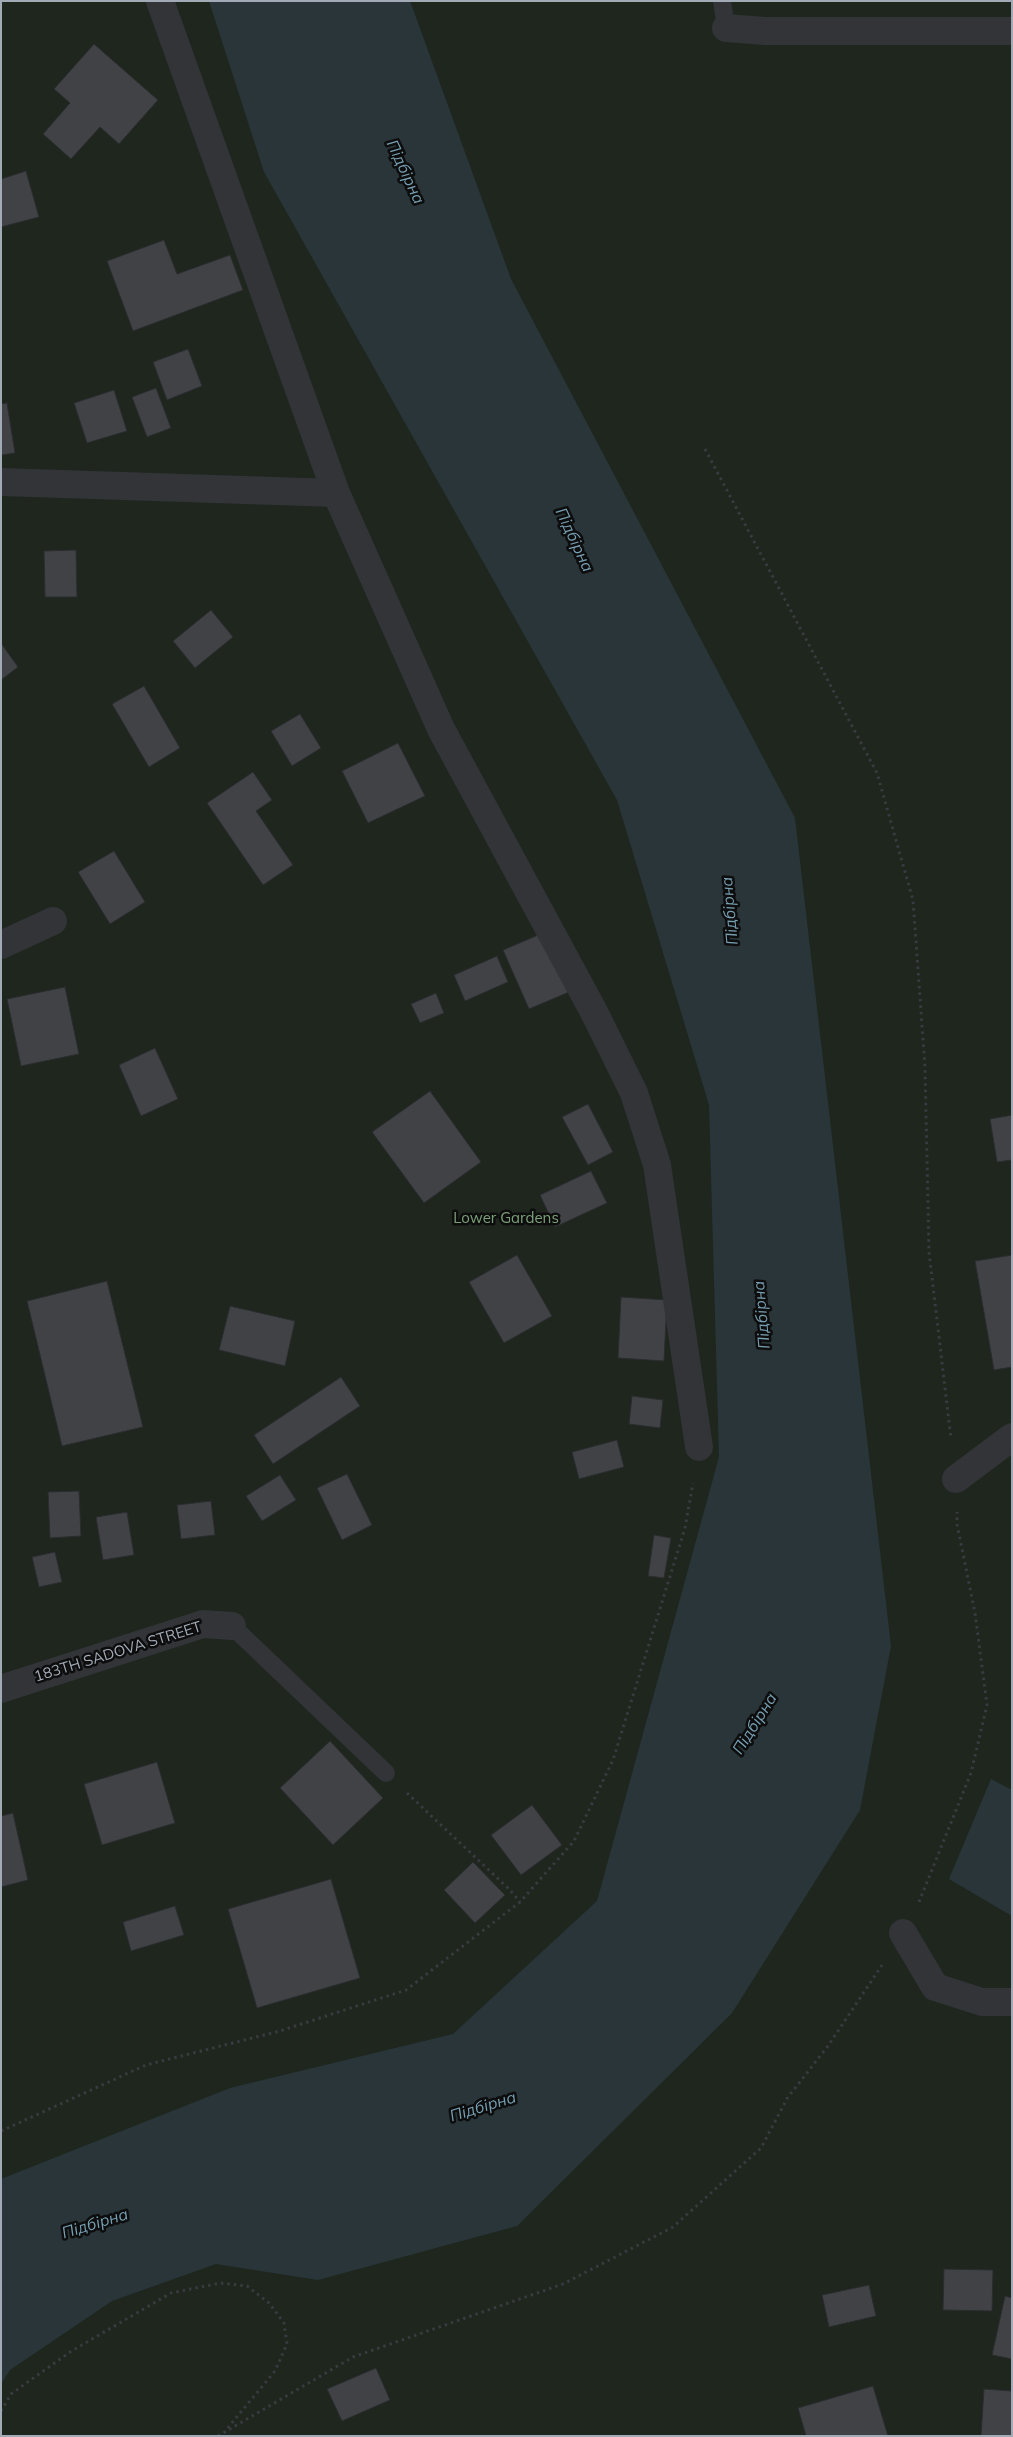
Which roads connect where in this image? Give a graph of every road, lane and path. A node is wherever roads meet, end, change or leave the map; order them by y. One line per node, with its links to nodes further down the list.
1 (160, 1): 7 (street)
2 (722, 1): 3 (lane)
3 (726, 28): 4 (street)
4 (1012, 31)
5 (705, 449): 12 (path)
6 (1, 482): 7 (street)
7 (336, 493): 11 (street)
8 (53, 921): 9 (street)
9 (1, 945)
10 (1012, 1437): 12 (street)
11 (699, 1448): 16 (path)
12 (956, 1479): 17 (path)
13 (232, 1626): 14 (street, 183TH SADOVA STREET); 15 (lane, 183TH SADOVA STREET)
14 (1, 1689)
15 (386, 1773): 16 (path)
16 (520, 1902): 19 (path)
17 (903, 1932): 18 (street); 21 (path)
18 (1012, 2002)
19 (1, 2131)
20 (1, 2411): 21 (path)
21 (224, 2432): 22 (path)
22 (218, 2436)

